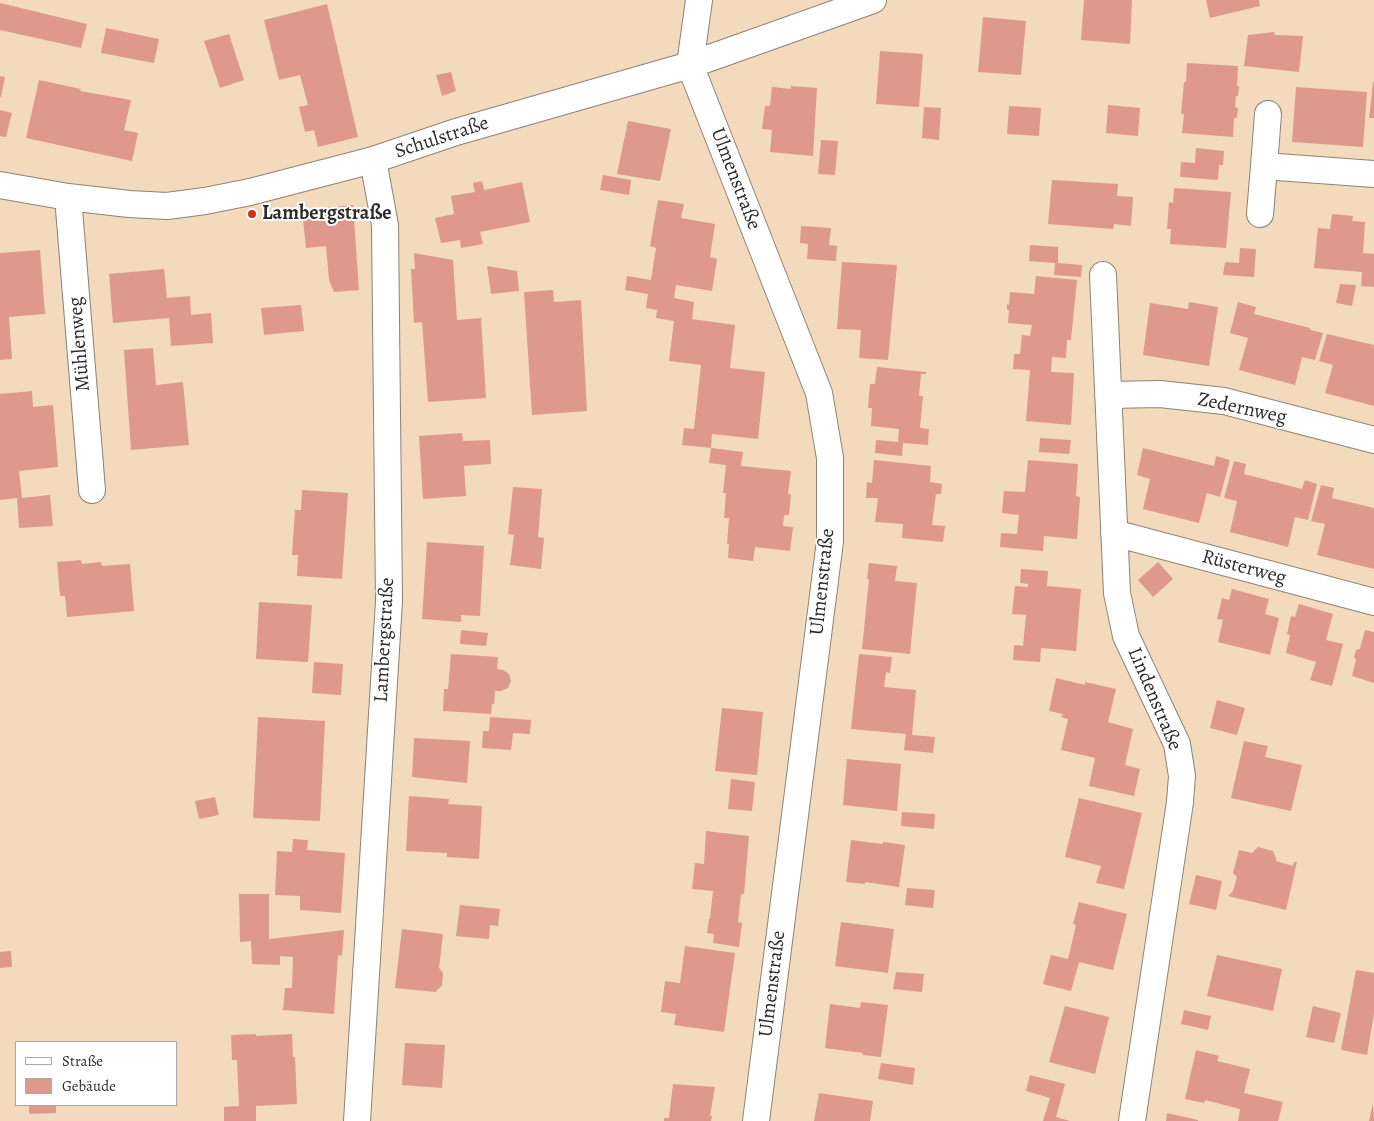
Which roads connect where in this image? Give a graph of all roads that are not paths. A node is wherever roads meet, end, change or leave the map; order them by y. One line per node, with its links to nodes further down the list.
1 (699, 0): 3 (street)
2 (873, 0): 3 (street, Schulstraße)
3 (690, 65): 5 (street, Schulstraße); 18 (street, Ulmenstraße)
4 (1268, 114): 6 (street)
5 (373, 160): 9 (street, Schulstraße); 17 (street, Lambergstraße)
6 (1264, 166): 7 (street); 10 (street)
7 (1374, 174)
8 (0, 185): 9 (street, Schulstraße)
9 (68, 197): 14 (street, Mühlenweg)
10 (1260, 214)
11 (1103, 275): 12 (street, Lindenstraße)
12 (1108, 395): 13 (street, Zedernweg); 15 (street, Lindenstraße)
13 (1374, 440)
14 (92, 490)
15 (1114, 533): 16 (street, Rüsterweg); 19 (street, Lindenstraße)
16 (1374, 602)
17 (357, 1121)
18 (756, 1121)
19 (1132, 1121)

